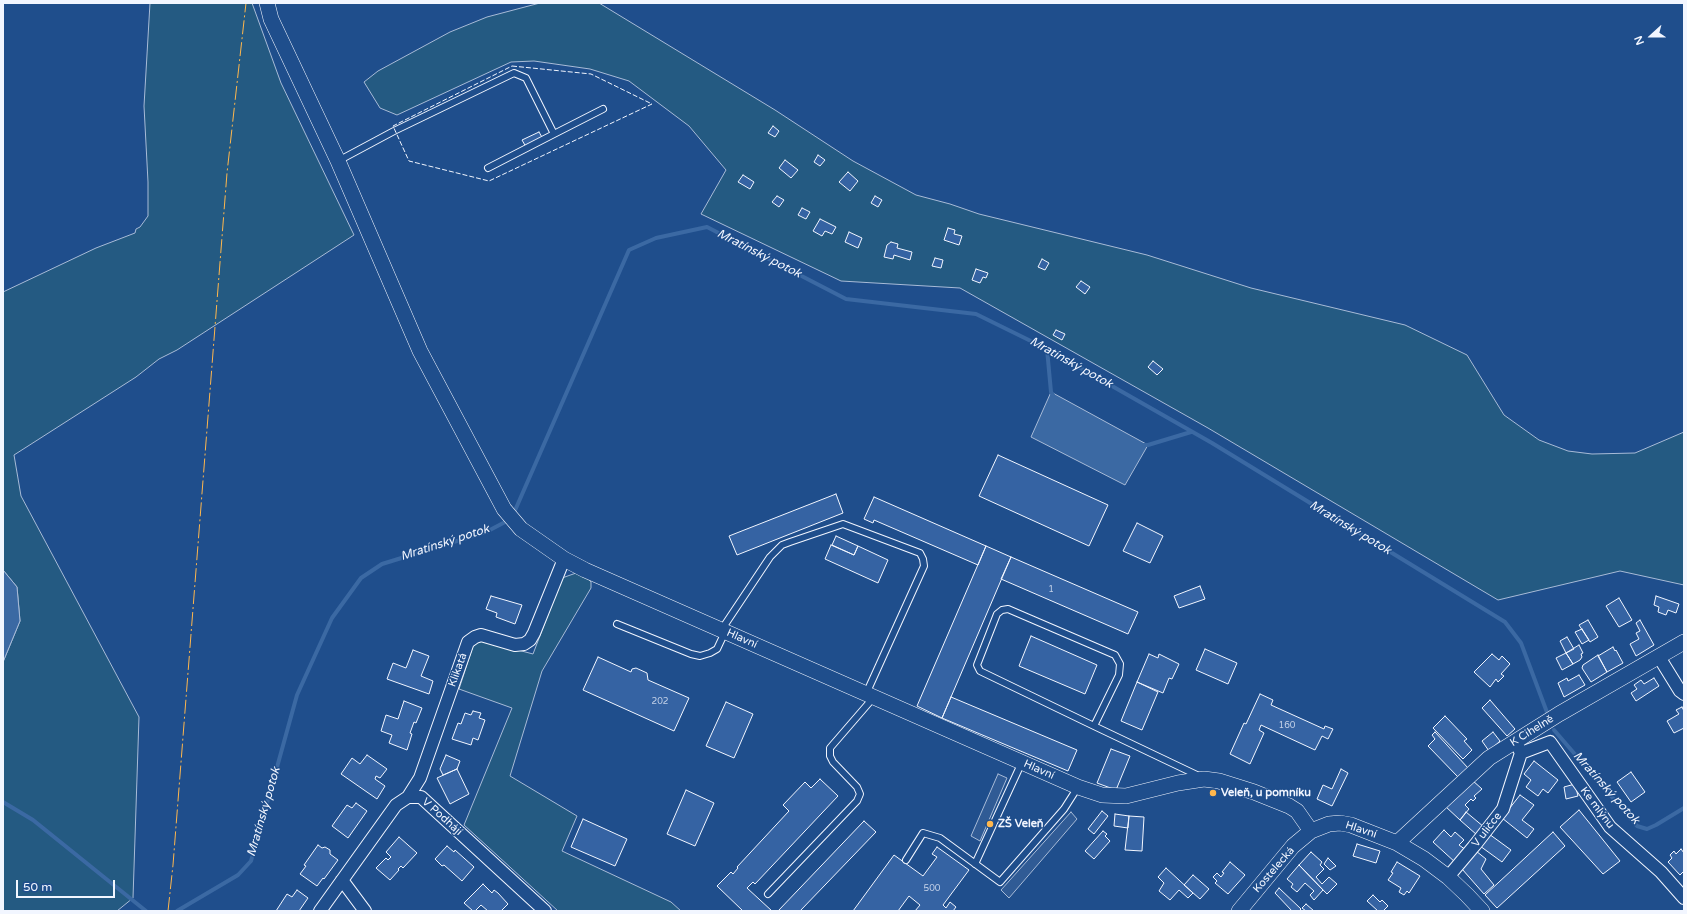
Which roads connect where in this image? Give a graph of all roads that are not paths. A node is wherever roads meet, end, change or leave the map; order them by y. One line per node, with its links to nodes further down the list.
1 (267, 3): 4 (street, Hlavní)
2 (603, 109): 3 (lane)
3 (554, 134): 4 (lane); 5 (lane)
4 (338, 162): 6 (street, Hlavní)
5 (488, 168)
6 (564, 558): 8 (street, Hlavní); 18 (street, Klikatá)
7 (617, 624): 8 (lane)
8 (723, 631): 12 (street, Hlavní); 12 (lane)
9 (1684, 642): 10 (street, K Cihelně)
10 (1660, 657): 11 (street); 14 (street, K Cihelně)
11 (1684, 694)
12 (870, 695): 15 (street, Hlavní); 25 (lane)
13 (1094, 726): 13 (lane); 16 (lane)
14 (1518, 747): 20 (street, K Cihelně); 23 (street, V uličce); 26 (street, Ke mlýnu)
15 (1022, 762): 17 (street, Hlavní); 22 (lane)
16 (1204, 779): 17 (street, Hlavní); 19 (street, Hlavní)
17 (1078, 787): 22 (lane)
18 (408, 797): 24 (street, V Podhájí); 29 (street, V Podhájí)
19 (1311, 831): 20 (street, Hlavní); 30 (street, Kostelecká)
20 (1397, 843): 23 (street, Hlavní)
21 (906, 860): 22 (lane)
22 (975, 864)
23 (1448, 876): 31 (street, Hlavní)
24 (342, 880): 27 (street, V Podhájí); 28 (street)
25 (768, 894)
26 (1684, 898)
27 (320, 911)
28 (365, 911)
29 (545, 911)
30 (1239, 911)
31 (1482, 911)

